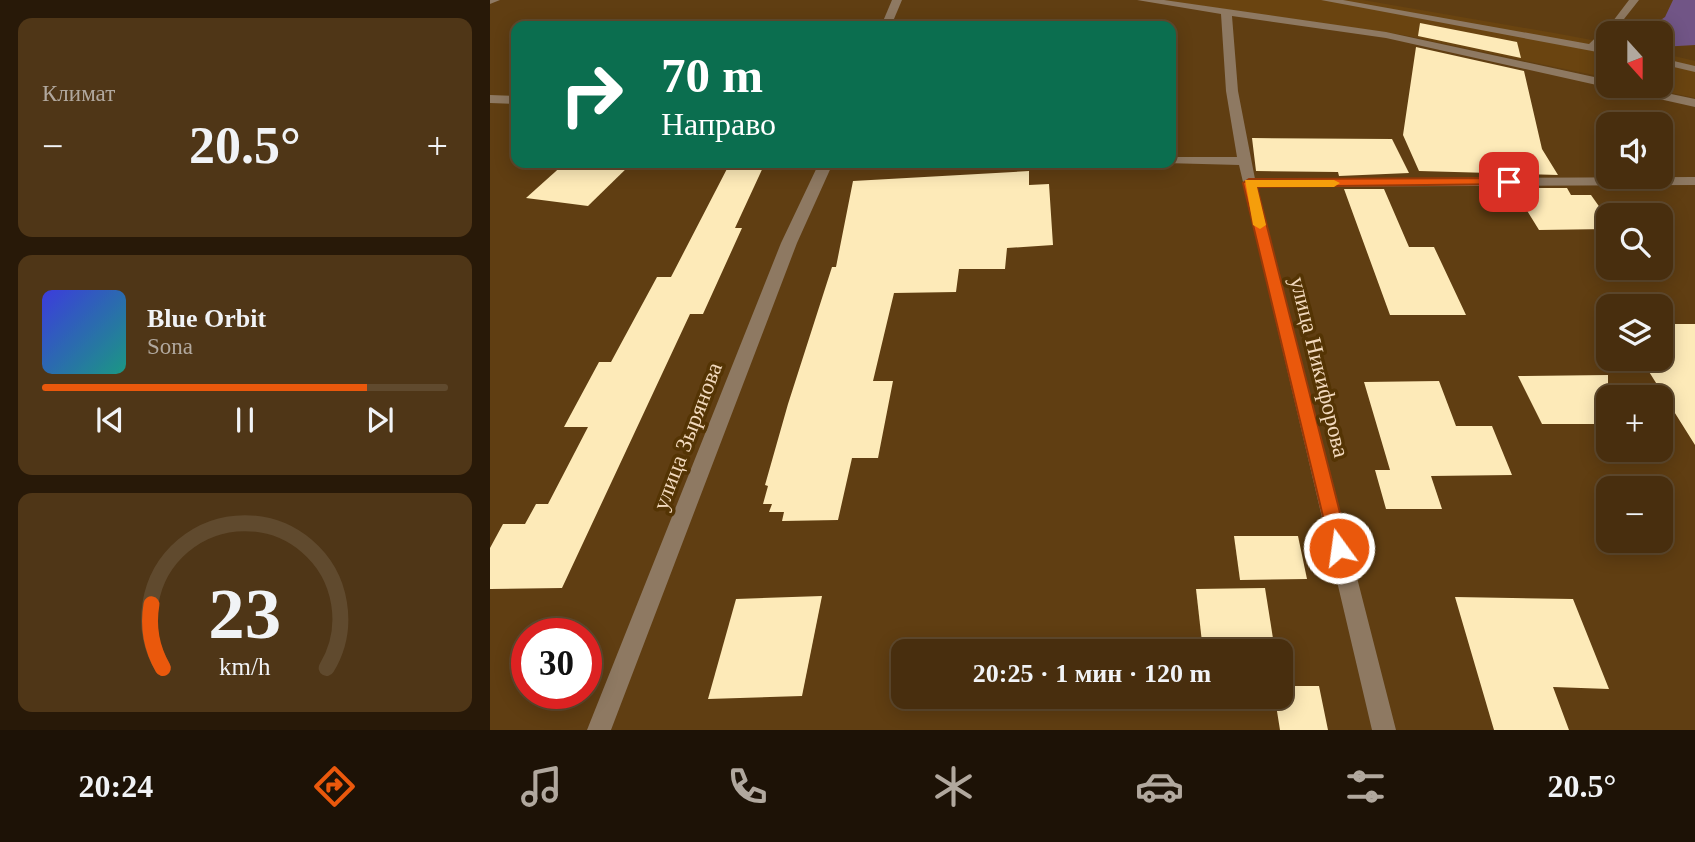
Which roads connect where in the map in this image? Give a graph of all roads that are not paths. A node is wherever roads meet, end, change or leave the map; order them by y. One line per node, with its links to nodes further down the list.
1 (897, 0): 6 (street)
2 (1142, 0): 5 (street)
3 (1325, 0): 7 (street)
4 (1634, 0): 7 (street)
5 (1226, 12): 11 (street); 17 (street, улица Никифорова)
6 (888, 21)
7 (1591, 48): 8 (street)
8 (1596, 49)
9 (1673, 64): 10 (street)
10 (1695, 69)
11 (1596, 81)
12 (1672, 98): 15 (street)
13 (490, 99): 14 (street)
14 (511, 100)
15 (1695, 103)
16 (1176, 161): 17 (street)
17 (1244, 161): 20 (street, улица Никифорова)
18 (825, 168): 21 (street, улица Зырянова)
19 (1695, 181): 20 (street)
20 (1249, 183): 22 (street, улица Никифорова)
21 (599, 730)
22 (1384, 730)

